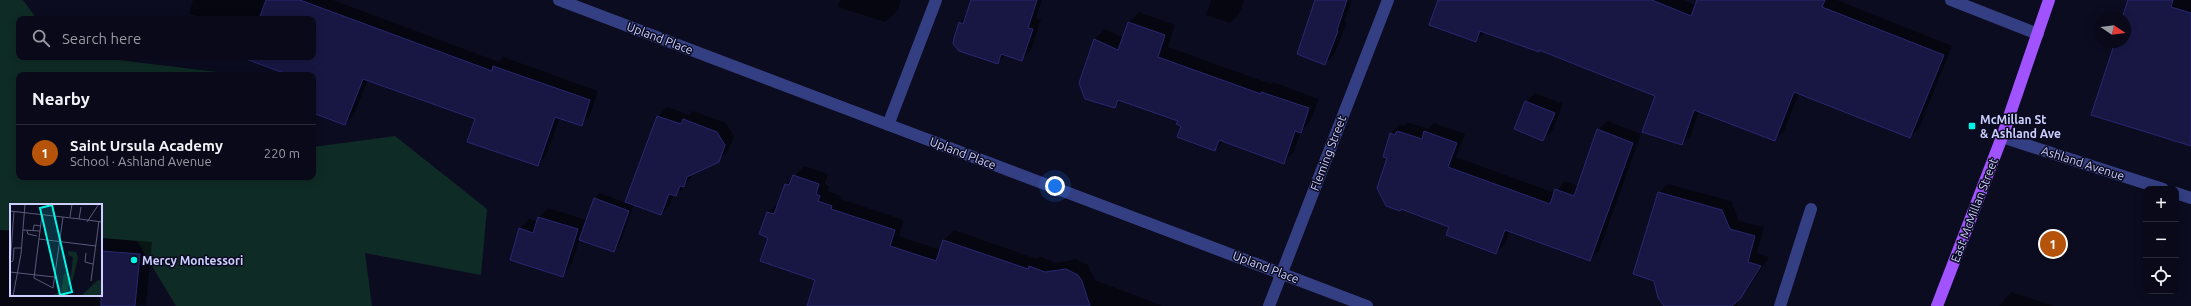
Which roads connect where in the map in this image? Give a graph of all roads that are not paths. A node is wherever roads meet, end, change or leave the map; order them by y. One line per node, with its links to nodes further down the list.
1 (559, 0): 7 (street, Upland Place)
2 (936, 0): 7 (street)
3 (1388, 0): 13 (street, Fleming Street)
4 (1951, 0): 6 (street)
5 (2049, 0): 6 (main road, East McMillan Street)
6 (2038, 34): 8 (main road, East McMillan Street)
7 (888, 125): 13 (street, Upland Place)
8 (2002, 137): 9 (street, Ashland Avenue); 17 (main road, East McMillan Street)
9 (2154, 186)
10 (2179, 194): 11 (street)
11 (2191, 198)
12 (1811, 209): 16 (street)
13 (1282, 273): 14 (street, Fleming Street); 15 (street, Upland Place)
14 (1269, 306)
15 (1367, 306)
16 (1780, 306)
17 (1937, 306)

